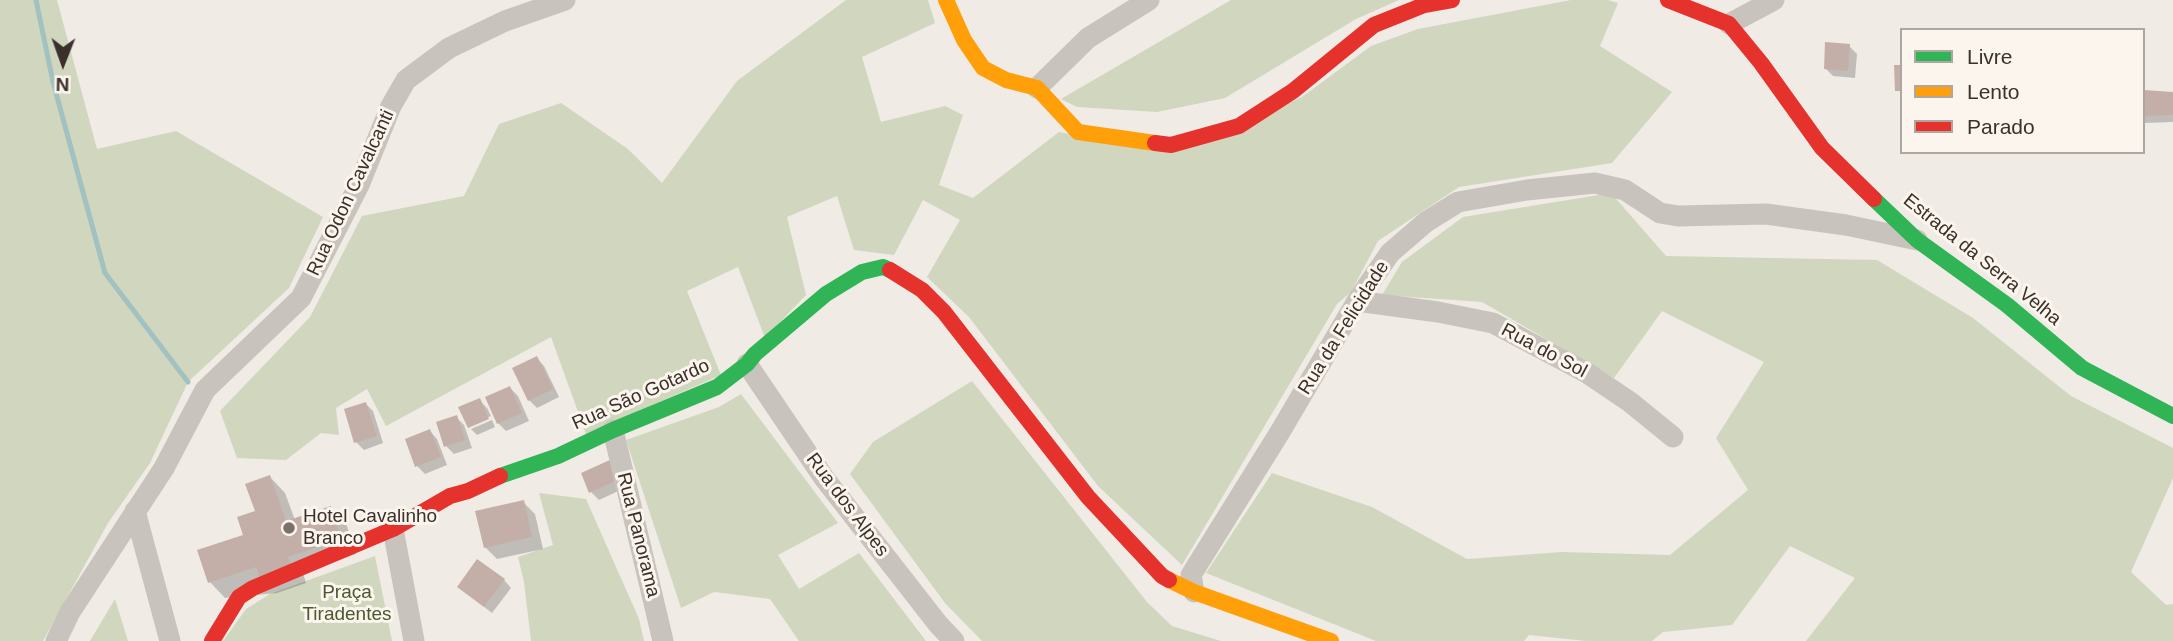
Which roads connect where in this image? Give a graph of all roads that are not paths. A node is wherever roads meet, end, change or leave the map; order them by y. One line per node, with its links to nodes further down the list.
1 (565, 0): 15 (street, Rua Odon Cavalcanti)
2 (946, 0): 8 (street)
3 (1149, 0): 8 (street)
4 (1452, 0): 8 (street)
5 (1668, 0): 7 (street, Estrada da Serra Velha)
6 (1774, 0): 7 (street)
7 (1729, 24): 9 (street, Estrada da Serra Velha)
8 (1037, 88)
9 (1917, 240): 10 (street, Rua da Felicidade); 12 (street, Estrada da Serra Velha)
10 (1357, 301): 14 (street, Rua do Sol); 17 (street, Rua da Felicidade)
11 (747, 364): 13 (street, Rua São Gotardo); 17 (street, Rua São Gotardo); 23 (street, Rua dos Alpes)
12 (2173, 416)
13 (612, 430): 16 (street, Rua São Gotardo); 22 (street, Rua Panorama)
14 (1673, 436)
15 (135, 511): 18 (street, Rua Odon Cavalcanti); 19 (street)
16 (393, 528): 20 (street, Rua São Gotardo); 21 (street)
17 (1194, 592): 24 (street, Rua São Gotardo)
18 (57, 641)
19 (170, 641)
20 (212, 641)
21 (414, 641)
22 (663, 641)
23 (954, 641)
24 (1331, 641)

